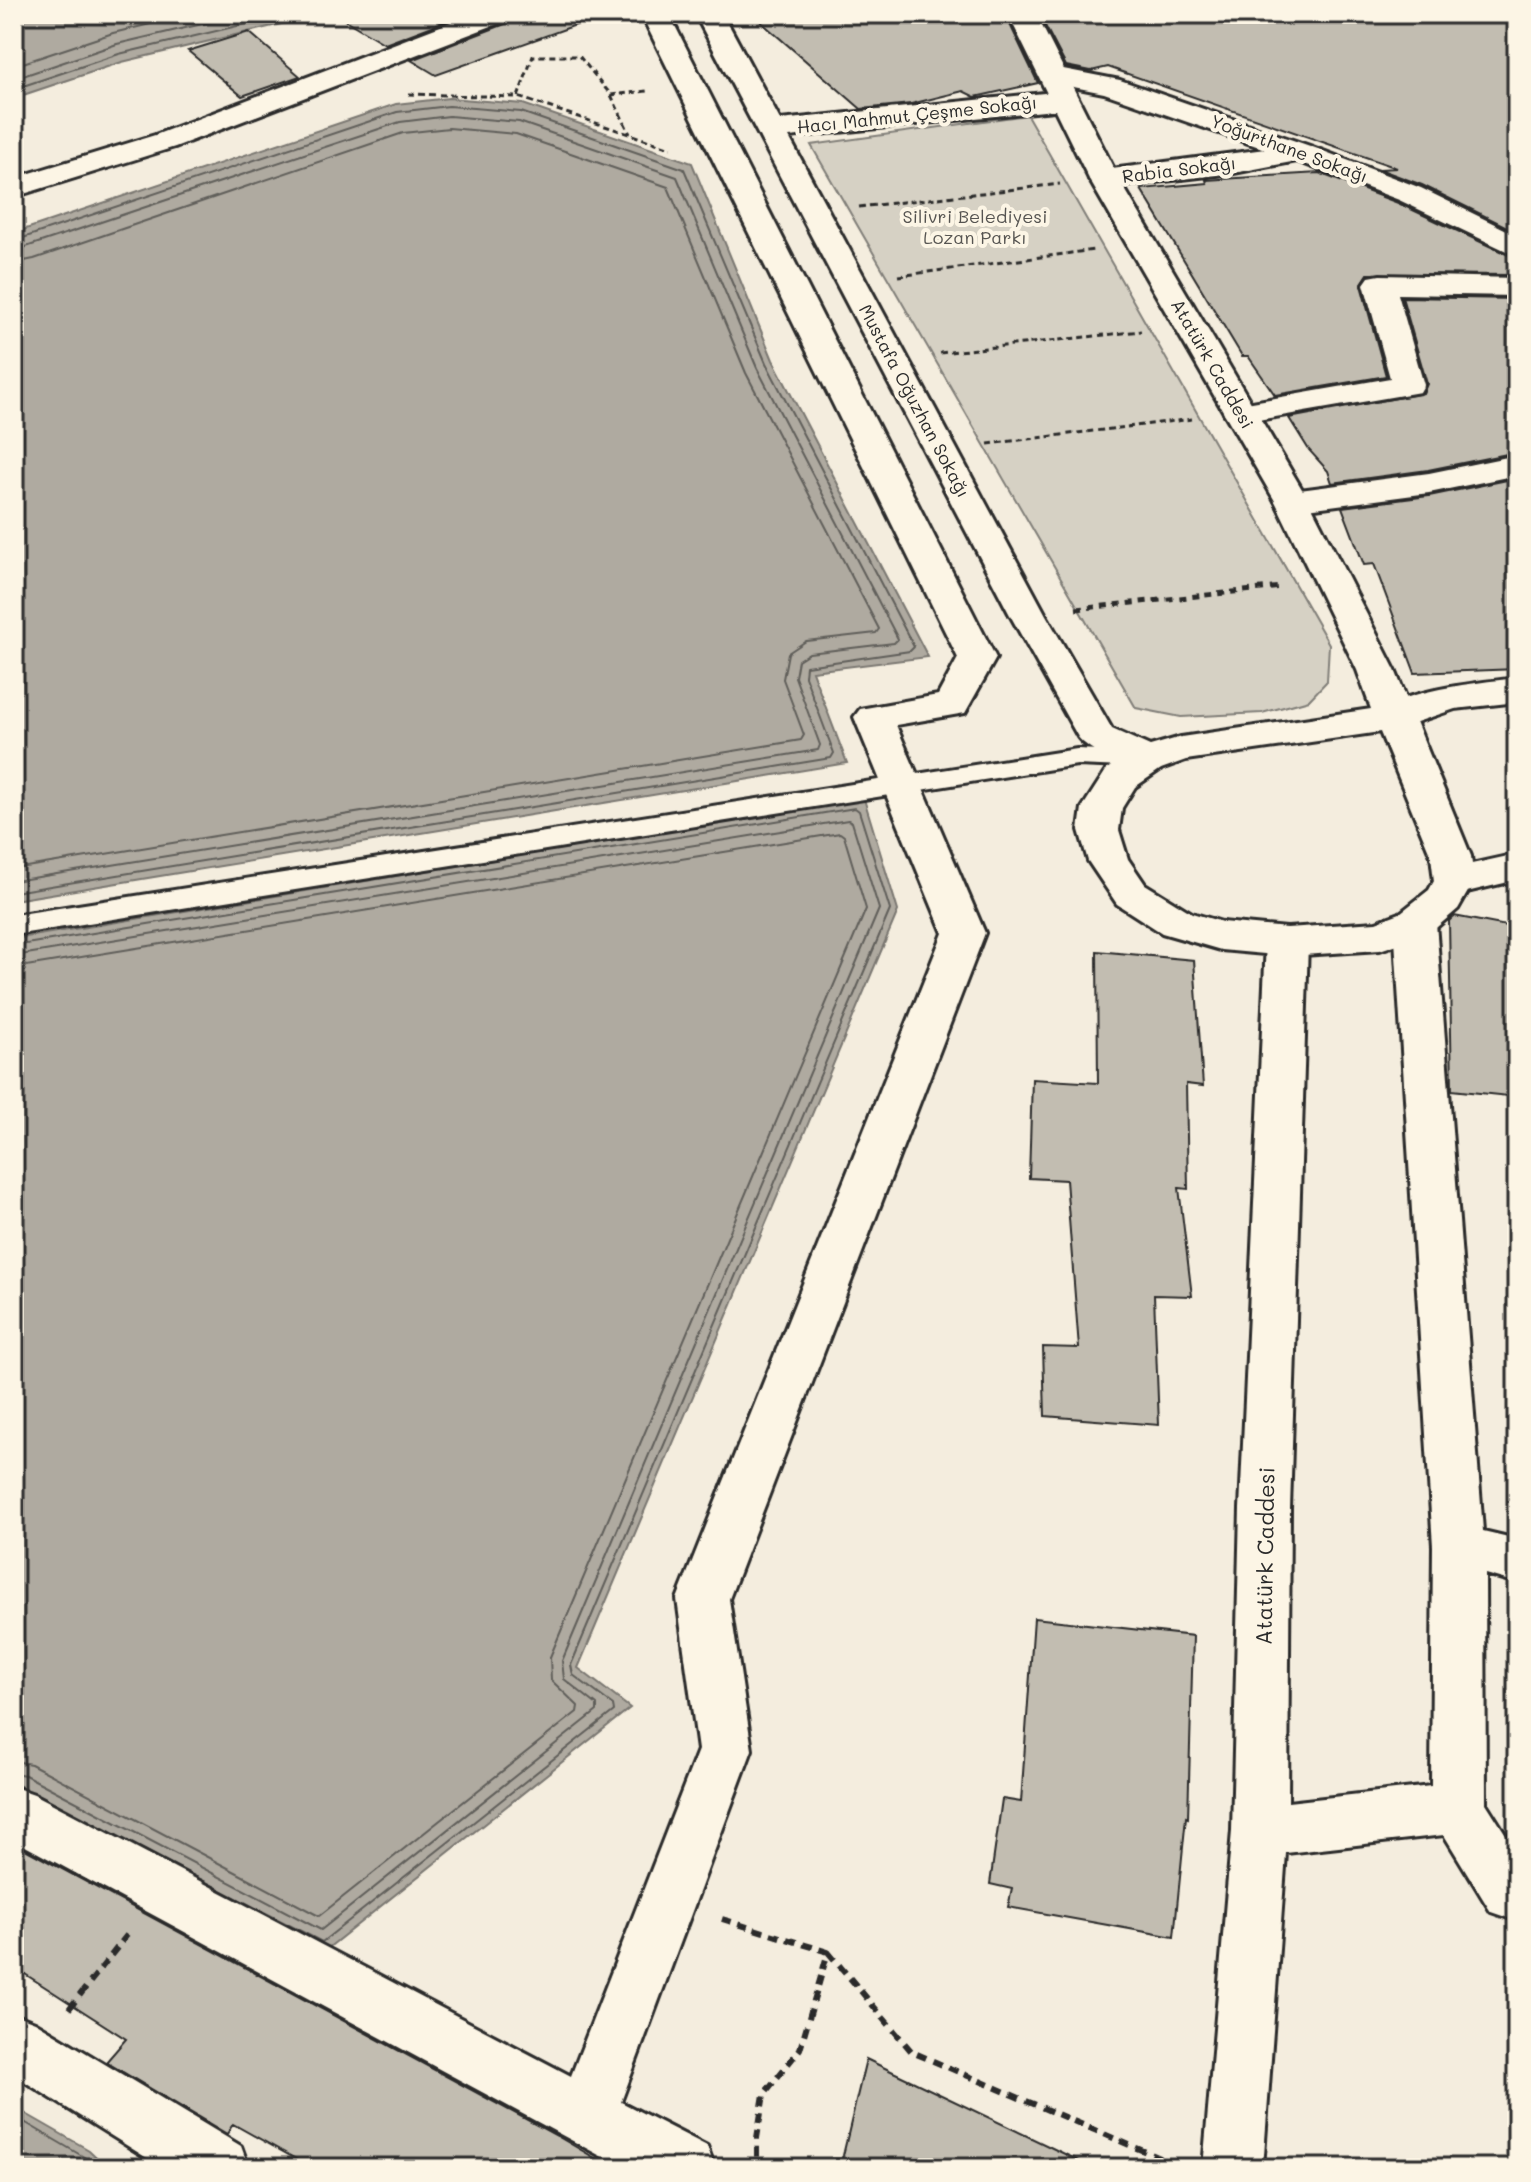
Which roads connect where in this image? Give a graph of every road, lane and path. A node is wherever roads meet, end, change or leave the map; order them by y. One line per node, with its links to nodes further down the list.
1 (497, 14): 16 (street)
2 (655, 14): 5 (street)
3 (709, 14): 10 (street, Mustafa Oğuzhan Sokağı)
4 (1022, 14): 6 (street, Atatürk Caddesi)
5 (691, 86): 8 (path); 13 (street)
6 (1058, 87): 10 (street, Hacı Mahmut Çeşme Sokağı); 12 (street, Yoğurthane Sokağı); 14 (street, Atatürk Caddesi)
7 (400, 95): 9 (path)
8 (611, 95): 9 (path); 11 (path)
9 (518, 97): 11 (path)
10 (770, 130): 17 (street, Mustafa Oğuzhan Sokağı)
11 (630, 134): 13 (path)
12 (1300, 152): 14 (street, Rabia Sokağı); 18 (street, Yoğurthane Sokağı)
13 (733, 170): 33 (street)
14 (1104, 179): 22 (street, Atatürk Caddesi)
15 (1060, 184): 17 (path)
16 (14, 188)
17 (813, 212): 20 (street, Mustafa Oğuzhan Sokağı)
18 (1517, 247)
19 (1096, 250): 20 (path)
20 (851, 283): 23 (street, Mustafa Oğuzhan Sokağı)
21 (1517, 287): 24 (street)
22 (1190, 326): 23 (path); 24 (street, Atatürk Caddesi)
23 (891, 358): 25 (street, Mustafa Oğuzhan Sokağı)
24 (1241, 413): 25 (path); 27 (street, Atatürk Caddesi)
25 (940, 450): 29 (street, Mustafa Oğuzhan Sokağı)
26 (1517, 465): 27 (street)
27 (1292, 501): 28 (street, Atatürk Caddesi)
28 (1334, 581): 29 (path); 31 (street, Atatürk Caddesi)
29 (1028, 615): 32 (street, Mustafa Oğuzhan Sokağı)
30 (1517, 690): 31 (street)
31 (1393, 718): 32 (street); 35 (street, Atatürk Caddesi)
32 (1147, 760): 33 (lane); 39 (street)
33 (902, 783): 38 (lane); 47 (street)
34 (1517, 867): 35 (street)
35 (1454, 881): 36 (street); 37 (street)
36 (1517, 894)
37 (1415, 923): 39 (street); 40 (street)
38 (14, 925)
39 (1287, 942): 44 (street, Atatürk Caddesi)
40 (1459, 1546): 41 (street); 42 (street)
41 (1517, 1561)
42 (1458, 1808): 44 (street); 46 (street)
43 (14, 1812): 45 (street)
44 (1260, 1831): 55 (street, Atatürk Caddesi)
45 (162, 1890): 49 (path); 50 (street)
46 (1517, 1895)
47 (667, 1902): 48 (path); 50 (street)
48 (828, 1952): 53 (path); 54 (path)
49 (24, 2048): 51 (street)
50 (587, 2113): 52 (street)
51 (219, 2168)
52 (685, 2168)
53 (757, 2168)
54 (1185, 2168)
55 (1233, 2168)

